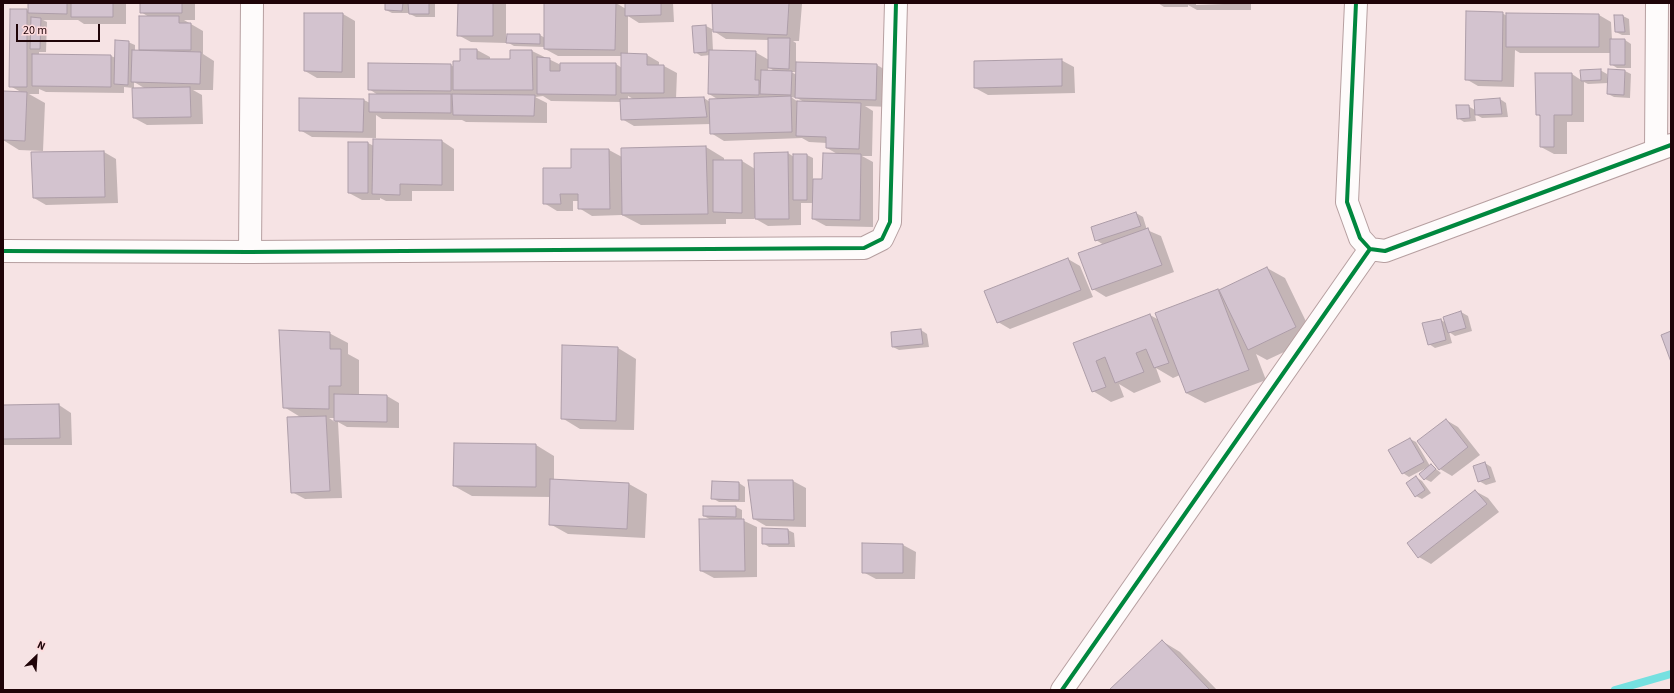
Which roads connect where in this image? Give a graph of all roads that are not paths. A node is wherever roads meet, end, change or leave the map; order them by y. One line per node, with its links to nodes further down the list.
1 (252, 3): 8 (street)
2 (896, 3): 8 (street)
3 (1356, 3): 6 (street)
4 (1657, 3): 5 (street)
5 (1663, 148): 6 (street)
6 (1370, 250): 9 (street)
7 (3, 251): 8 (street)
8 (250, 252)
9 (1062, 690)

